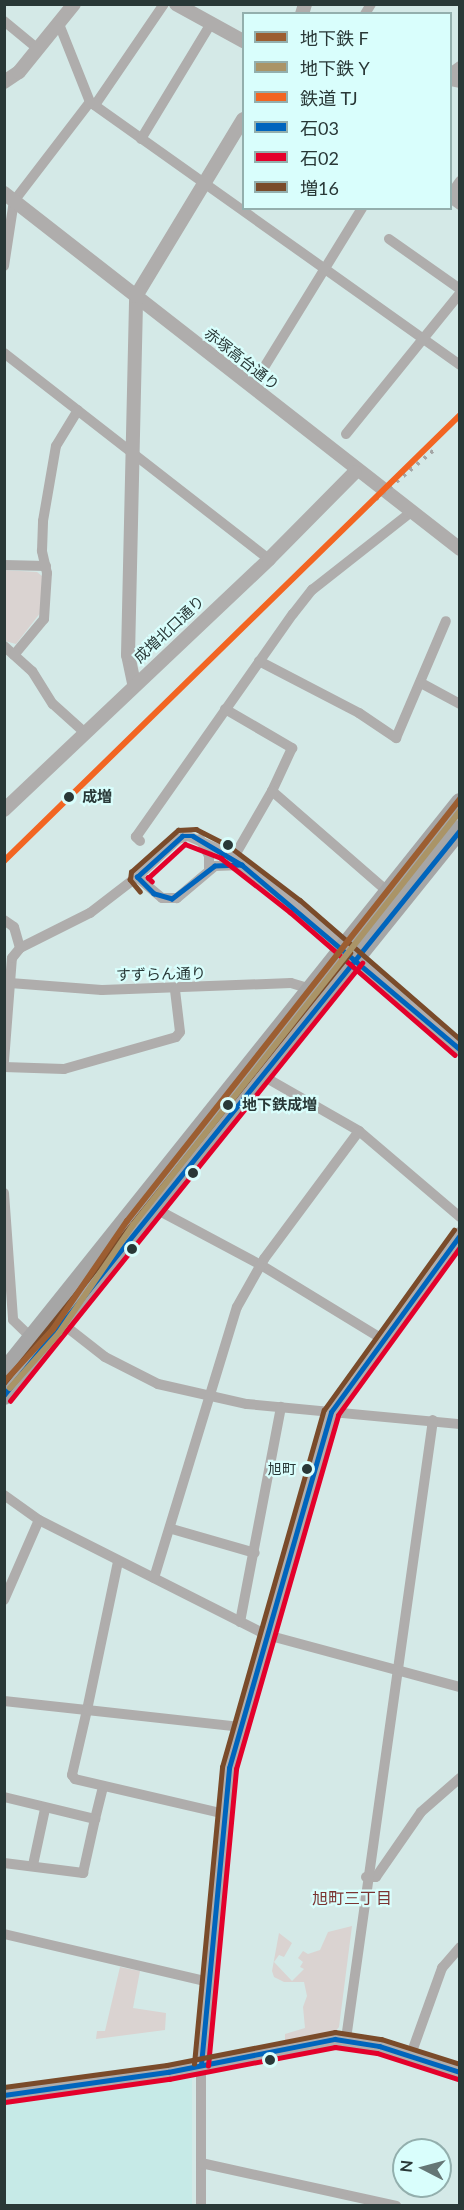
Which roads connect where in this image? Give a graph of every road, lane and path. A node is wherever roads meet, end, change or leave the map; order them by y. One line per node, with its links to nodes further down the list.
1 (74, 4): 5 (street)
2 (164, 4): 10 (street)
3 (176, 4): 6 (street)
4 (4, 21): 8 (street)
5 (58, 24): 8 (street); 10 (street)
6 (210, 25): 7 (street); 12 (street)
7 (242, 41)
8 (38, 49): 9 (street)
9 (4, 82)
10 (92, 104): 12 (street); 15 (street)
11 (242, 121): 13 (street)
12 (141, 139): 13 (street)
13 (204, 183): 20 (street); 22 (street)
14 (454, 187): 16 (street)
15 (9, 197): 19 (street); 22 (street, 赤塚高台通り)
16 (459, 205)
17 (361, 210): 20 (street)
18 (389, 239): 21 (street)
19 (4, 266)
20 (325, 269): 23 (street); 26 (street)
21 (459, 291): 23 (street)
22 (136, 296): 26 (street, 赤塚高台通り); 29 (street)
23 (423, 339): 25 (street); 28 (street)
24 (4, 353): 27 (street)
25 (459, 365)
26 (252, 387): 30 (street, 赤塚高台通り)
27 (78, 410): 29 (street); 35 (street)
28 (346, 434)
29 (132, 453): 33 (street); 40 (street)
30 (355, 471): 31 (street, 赤塚高台通り); 33 (street, 成増北口通り)
31 (411, 512): 32 (street, 赤塚高台通り); 39 (street)
32 (459, 549)
33 (269, 560): 40 (street, 成増北口通り)
34 (4, 565): 35 (street)
35 (46, 566): 38 (street)
36 (446, 621): 41 (street)
37 (4, 646): 38 (street)
38 (14, 655): 44 (street)
39 (259, 661): 41 (street); 43 (street)
40 (135, 683): 44 (street, 成増北口通り)
41 (421, 683): 42 (street)
42 (459, 704)
43 (225, 709): 45 (street); 50 (street)
44 (83, 731): 47 (street, 成増北口通り)
45 (273, 791): 51 (street); 54 (street)
46 (459, 802): 54 (highway)
47 (4, 810)
48 (458, 833): 57 (highway)
49 (199, 839): 51 (street); 52 (street); 53 (street)
50 (140, 841)
51 (236, 862): 52 (street); 57 (street)
52 (208, 870): 53 (street)
53 (137, 877): 56 (street)
54 (387, 891): 57 (highway)
55 (4, 920): 56 (street)
56 (20, 948): 58 (street)
57 (350, 953): 59 (highway); 61 (street); 64 (highway)
58 (10, 982): 60 (street, すずらん通り); 62 (street)
59 (311, 988): 60 (street, すずらん通り); 71 (highway)
60 (175, 990): 63 (street)
61 (459, 1049)
62 (4, 1061)
63 (4, 1067)
64 (263, 1076): 65 (street); 67 (highway)
65 (359, 1131): 68 (street); 70 (street)
66 (4, 1193): 72 (street)
67 (156, 1209): 70 (street); 71 (highway)
68 (459, 1217)
69 (459, 1233): 73 (street)
70 (261, 1265): 73 (street); 76 (street)
71 (58, 1320): 72 (highway); 75 (highway); 76 (street)
72 (33, 1339): 74 (highway)
73 (382, 1339): 78 (street)
74 (4, 1372)
75 (4, 1396)
76 (211, 1396): 77 (street); 83 (street)
77 (281, 1407): 78 (street); 84 (street)
78 (331, 1412): 79 (street); 89 (street)
79 (432, 1420): 80 (street); 90 (street)
80 (459, 1424)
81 (4, 1495): 82 (street)
82 (39, 1520): 85 (street); 87 (street)
83 (172, 1529): 84 (street); 86 (street)
84 (255, 1553): 88 (street)
85 (118, 1561): 86 (street); 93 (street)
86 (154, 1578): 88 (street)
87 (4, 1600)
88 (240, 1622): 89 (street)
89 (267, 1635): 90 (street); 94 (street)
90 (396, 1668): 91 (street); 103 (street)
91 (459, 1687)
92 (4, 1701): 93 (street)
93 (87, 1710): 94 (street); 96 (street)
94 (240, 1727): 99 (street)
95 (459, 1778): 103 (street)
96 (103, 1786): 99 (street); 100 (street)
97 (4, 1797): 98 (street)
98 (45, 1809): 100 (street); 102 (street)
99 (225, 1814): 106 (street)
100 (95, 1820): 102 (street)
101 (4, 1863): 102 (street)
102 (33, 1865)
103 (366, 1877): 107 (street)
104 (4, 1934): 106 (street)
105 (459, 1947): 108 (street)
106 (208, 1982): 109 (street)
107 (346, 2039): 108 (street); 109 (street)
108 (410, 2056): 110 (street)
109 (201, 2065): 111 (street); 112 (street)
110 (459, 2072)
111 (4, 2095)
112 (201, 2163): 113 (street); 114 (street)
113 (201, 2205)
114 (396, 2205)

